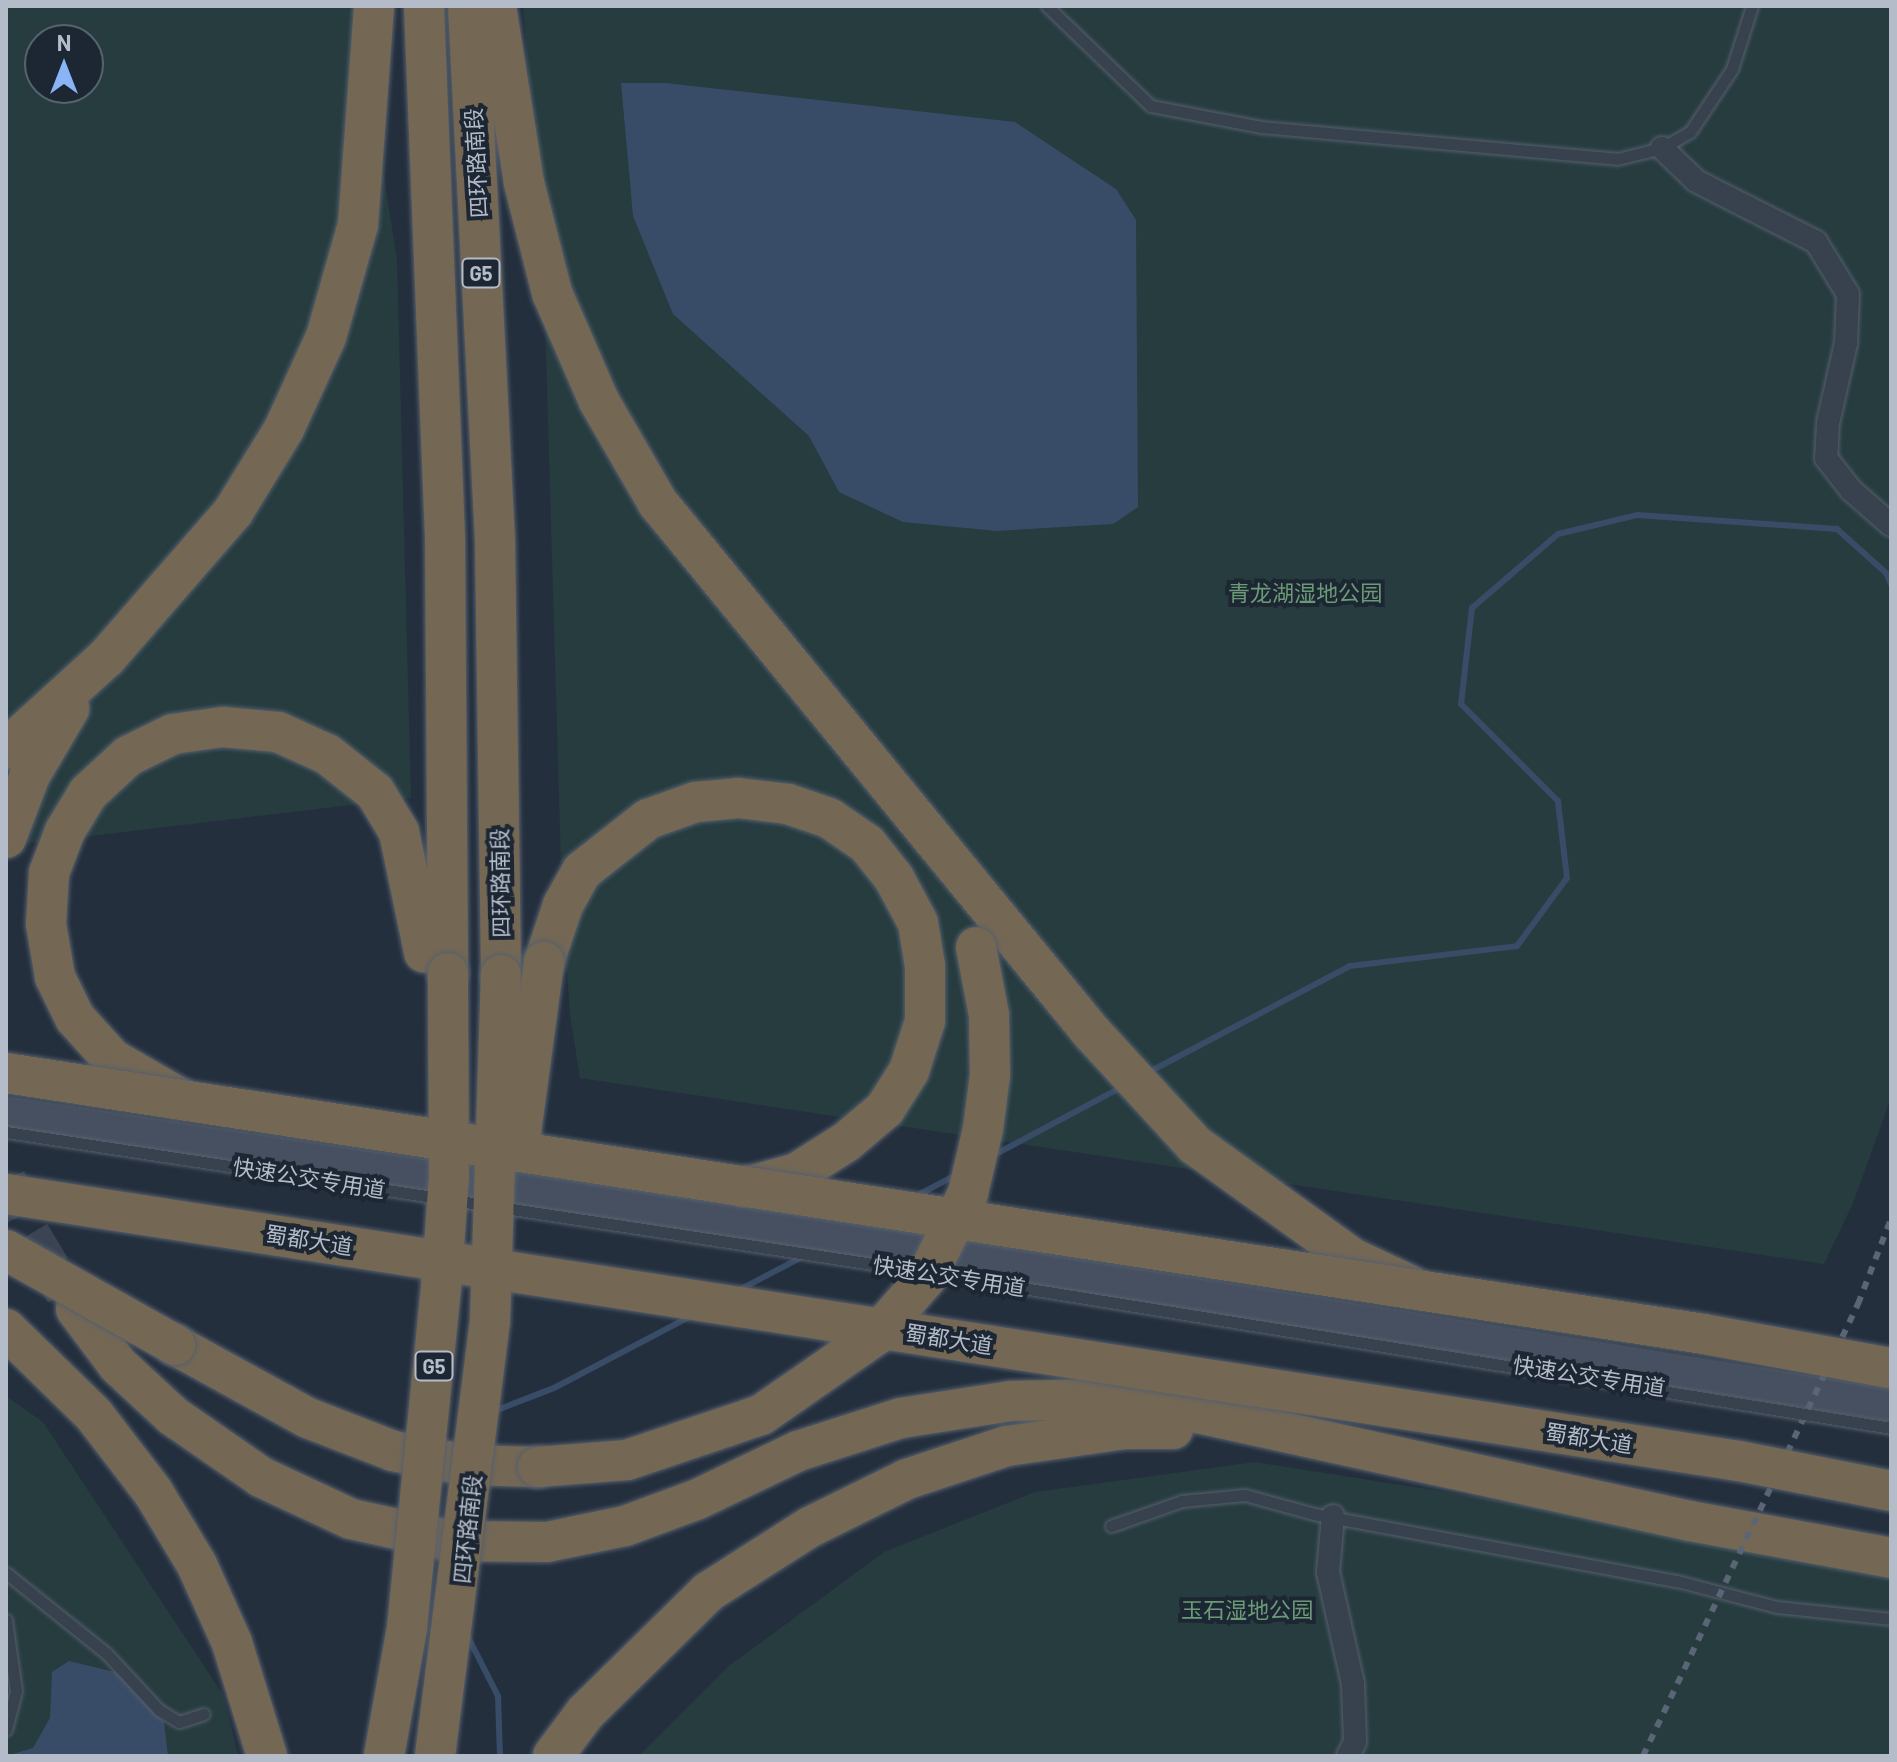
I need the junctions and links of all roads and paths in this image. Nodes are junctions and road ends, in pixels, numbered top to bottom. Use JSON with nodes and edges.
{"nodes":[{"id":1,"x":374,"y":6,"type":"edge"},
{"id":2,"x":424,"y":6,"type":"edge"},
{"id":3,"x":468,"y":6,"type":"edge"},
{"id":4,"x":496,"y":6,"type":"edge"},
{"id":5,"x":1047,"y":6,"type":"edge"},
{"id":6,"x":1752,"y":6,"type":"edge"},
{"id":7,"x":1662,"y":148,"type":"junction"},
{"id":8,"x":1891,"y":525,"type":"edge"},
{"id":9,"x":107,"y":657,"type":"junction"},
{"id":10,"x":6,"y":749,"type":"edge"},
{"id":11,"x":928,"y":836,"type":"junction"},
{"id":12,"x":6,"y":838,"type":"edge"},
{"id":13,"x":436,"y":963,"type":"junction"},
{"id":14,"x":6,"y":1073,"type":"edge"},
{"id":15,"x":6,"y":1082,"type":"edge"},
{"id":16,"x":6,"y":1113,"type":"edge"},
{"id":17,"x":218,"y":1115,"type":"junction"},
{"id":18,"x":6,"y":1132,"type":"edge"},
{"id":19,"x":6,"y":1177,"type":"edge"},
{"id":20,"x":6,"y":1194,"type":"edge"},
{"id":21,"x":718,"y":1195,"type":"junction"},
{"id":22,"x":6,"y":1250,"type":"edge"},
{"id":23,"x":76,"y":1309,"type":"tunnel mouth"},
{"id":24,"x":1477,"y":1317,"type":"junction"},
{"id":25,"x":490,"y":1321,"type":"junction"},
{"id":26,"x":6,"y":1329,"type":"edge"},
{"id":27,"x":1891,"y":1368,"type":"edge"},
{"id":28,"x":1891,"y":1381,"type":"edge"},
{"id":29,"x":1891,"y":1405,"type":"edge"},
{"id":30,"x":1891,"y":1428,"type":"edge"},
{"id":31,"x":1312,"y":1436,"type":"junction"},
{"id":32,"x":1891,"y":1474,"type":"edge"},
{"id":33,"x":1891,"y":1491,"type":"edge"},
{"id":34,"x":1333,"y":1516,"type":"junction"},
{"id":35,"x":1111,"y":1526,"type":"dead end"},
{"id":36,"x":1891,"y":1558,"type":"edge"},
{"id":37,"x":6,"y":1573,"type":"edge"},
{"id":38,"x":1891,"y":1619,"type":"edge"},
{"id":39,"x":6,"y":1620,"type":"edge"},
{"id":40,"x":204,"y":1714,"type":"dead end"},
{"id":41,"x":6,"y":1730,"type":"edge"},
{"id":42,"x":267,"y":1756,"type":"edge"},
{"id":43,"x":384,"y":1756,"type":"edge"},
{"id":44,"x":435,"y":1756,"type":"edge"},
{"id":45,"x":553,"y":1756,"type":"edge"},
{"id":46,"x":1348,"y":1756,"type":"edge"}],
"edges":[{"from":1,"to":9,"type":"highway"},
{"from":2,"to":13,"type":"highway","name":"四环路南段","number":"G5"},
{"from":3,"to":25,"type":"highway","name":"四环路南段","number":"G5","bridge":true},
{"from":4,"to":11,"type":"highway"},
{"from":5,"to":7,"type":"lane"},
{"from":6,"to":7,"type":"lane"},
{"from":7,"to":8,"type":"street"},
{"from":9,"to":10,"type":"highway"},
{"from":9,"to":12,"type":"highway"},
{"from":11,"to":22,"type":"highway","bridge":true},
{"from":11,"to":24,"type":"highway"},
{"from":13,"to":17,"type":"highway"},
{"from":13,"to":43,"type":"highway","name":"四环路南段","number":"G5","bridge":true},
{"from":14,"to":27,"type":"highway","bridge":true},
{"from":15,"to":17,"type":"highway"},
{"from":16,"to":29,"type":"main road"},
{"from":17,"to":21,"type":"highway"},
{"from":18,"to":30,"type":"lane","name":"快速公交专用道","bridge":true},
{"from":19,"to":32,"type":"main road"},
{"from":20,"to":33,"type":"highway","name":"蜀都大道","bridge":true},
{"from":21,"to":24,"type":"highway"},
{"from":21,"to":25,"type":"highway","bridge":true},
{"from":23,"to":31,"type":"highway"},
{"from":24,"to":28,"type":"highway"},
{"from":25,"to":44,"type":"highway","name":"四环路南段","number":"G5","bridge":true},
{"from":26,"to":42,"type":"highway"},
{"from":31,"to":36,"type":"highway"},
{"from":31,"to":45,"type":"highway"},
{"from":34,"to":35,"type":"lane"},
{"from":34,"to":38,"type":"lane"},
{"from":34,"to":46,"type":"street"},
{"from":37,"to":40,"type":"lane"},
{"from":39,"to":41,"type":"lane"}]}
